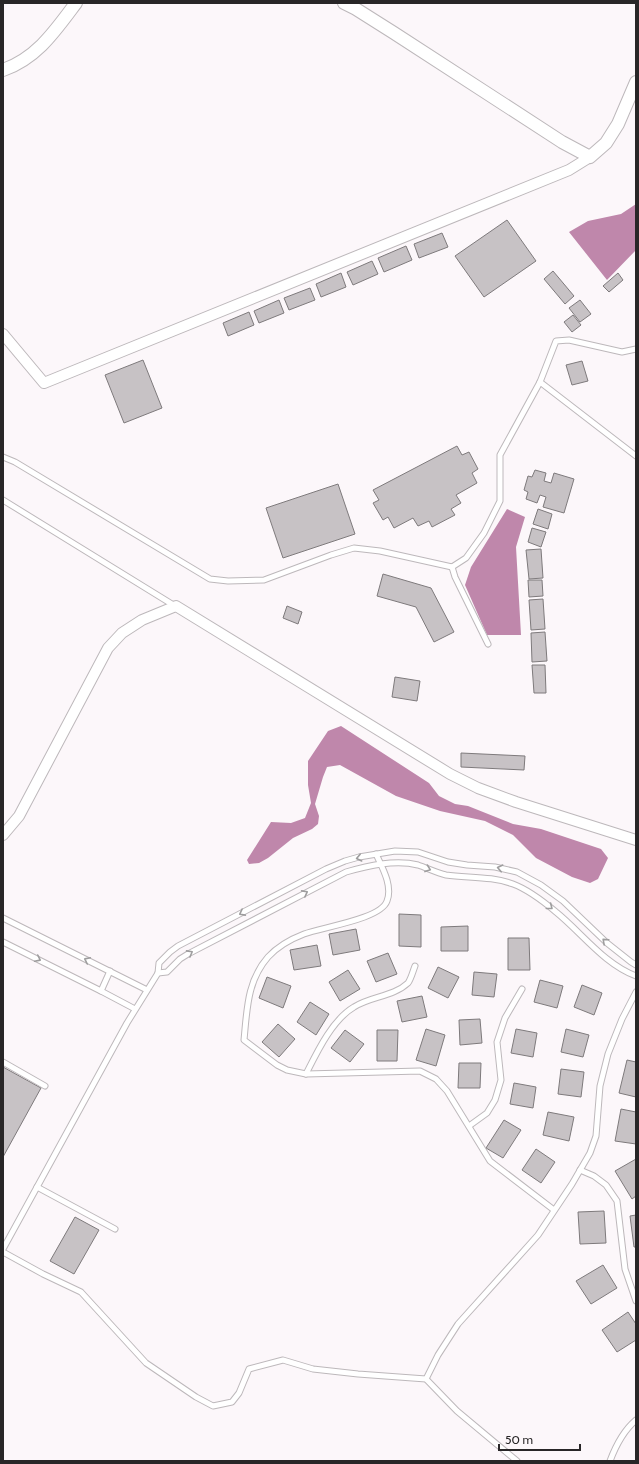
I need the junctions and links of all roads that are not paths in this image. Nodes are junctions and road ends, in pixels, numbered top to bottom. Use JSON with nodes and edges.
{"nodes":[{"id":1,"x":76,"y":3,"type":"edge"},
{"id":2,"x":344,"y":3,"type":"edge"},
{"id":3,"x":357,"y":6,"type":"edge"},
{"id":4,"x":3,"y":70,"type":"edge"},
{"id":5,"x":636,"y":82,"type":"edge"},
{"id":6,"x":590,"y":157,"type":"junction"},
{"id":7,"x":3,"y":334,"type":"edge"},
{"id":8,"x":636,"y":349,"type":"edge"},
{"id":9,"x":540,"y":382,"type":"junction"},
{"id":10,"x":636,"y":456,"type":"edge"},
{"id":11,"x":3,"y":457,"type":"edge"},
{"id":12,"x":3,"y":500,"type":"edge"},
{"id":13,"x":452,"y":567,"type":"junction"},
{"id":14,"x":176,"y":606,"type":"junction"},
{"id":15,"x":488,"y":644,"type":"dead end"},
{"id":16,"x":3,"y":835,"type":"edge"},
{"id":17,"x":636,"y":840,"type":"edge"},
{"id":18,"x":376,"y":854,"type":"junction"},
{"id":19,"x":381,"y":865,"type":"junction"},
{"id":20,"x":3,"y":918,"type":"edge"},
{"id":21,"x":3,"y":942,"type":"edge"},
{"id":22,"x":636,"y":965,"type":"edge"},
{"id":23,"x":415,"y":966,"type":"dead end"},
{"id":24,"x":110,"y":971,"type":"junction"},
{"id":25,"x":158,"y":973,"type":"junction"},
{"id":26,"x":636,"y":976,"type":"edge"},
{"id":27,"x":522,"y":989,"type":"dead end"},
{"id":28,"x":147,"y":990,"type":"junction"},
{"id":29,"x":101,"y":991,"type":"junction"},
{"id":30,"x":636,"y":992,"type":"edge"},
{"id":31,"x":135,"y":1009,"type":"junction"},
{"id":32,"x":3,"y":1062,"type":"edge"},
{"id":33,"x":306,"y":1074,"type":"junction"},
{"id":34,"x":45,"y":1086,"type":"dead end"},
{"id":35,"x":469,"y":1126,"type":"junction"},
{"id":36,"x":580,"y":1170,"type":"junction"},
{"id":37,"x":37,"y":1187,"type":"junction"},
{"id":38,"x":554,"y":1210,"type":"junction"},
{"id":39,"x":115,"y":1229,"type":"dead end"},
{"id":40,"x":3,"y":1251,"type":"edge"},
{"id":41,"x":636,"y":1302,"type":"edge"},
{"id":42,"x":426,"y":1379,"type":"junction"},
{"id":43,"x":636,"y":1420,"type":"edge"},
{"id":44,"x":518,"y":1461,"type":"edge"},
{"id":45,"x":610,"y":1461,"type":"edge"}],
"edges":[{"from":1,"to":4,"type":"street"},
{"from":2,"to":3,"type":"street"},
{"from":3,"to":6,"type":"street"},
{"from":5,"to":6,"type":"street"},
{"from":6,"to":7,"type":"street"},
{"from":8,"to":9,"type":"lane"},
{"from":9,"to":10,"type":"lane"},
{"from":9,"to":13,"type":"lane"},
{"from":11,"to":13,"type":"lane"},
{"from":12,"to":14,"type":"lane"},
{"from":13,"to":15,"type":"lane"},
{"from":14,"to":16,"type":"street"},
{"from":14,"to":17,"type":"street"},
{"from":18,"to":19,"type":"lane"},
{"from":22,"to":18,"type":"lane","one_way":true},
{"from":18,"to":25,"type":"lane","one_way":true},
{"from":25,"to":19,"type":"lane","one_way":true},
{"from":19,"to":26,"type":"lane","one_way":true},
{"from":19,"to":33,"type":"lane"},
{"from":24,"to":20,"type":"lane","one_way":true},
{"from":21,"to":29,"type":"lane","one_way":true},
{"from":23,"to":33,"type":"lane"},
{"from":24,"to":28,"type":"lane"},
{"from":24,"to":29,"type":"lane"},
{"from":25,"to":28,"type":"lane"},
{"from":27,"to":35,"type":"lane"},
{"from":28,"to":31,"type":"lane"},
{"from":29,"to":31,"type":"lane"},
{"from":30,"to":36,"type":"lane"},
{"from":31,"to":37,"type":"lane"},
{"from":32,"to":34,"type":"lane"},
{"from":33,"to":35,"type":"lane"},
{"from":35,"to":38,"type":"lane"},
{"from":36,"to":38,"type":"lane"},
{"from":36,"to":41,"type":"lane"},
{"from":37,"to":39,"type":"lane"},
{"from":37,"to":40,"type":"lane"},
{"from":38,"to":42,"type":"lane"},
{"from":40,"to":42,"type":"lane"},
{"from":42,"to":44,"type":"lane"},
{"from":43,"to":45,"type":"lane"}]}
